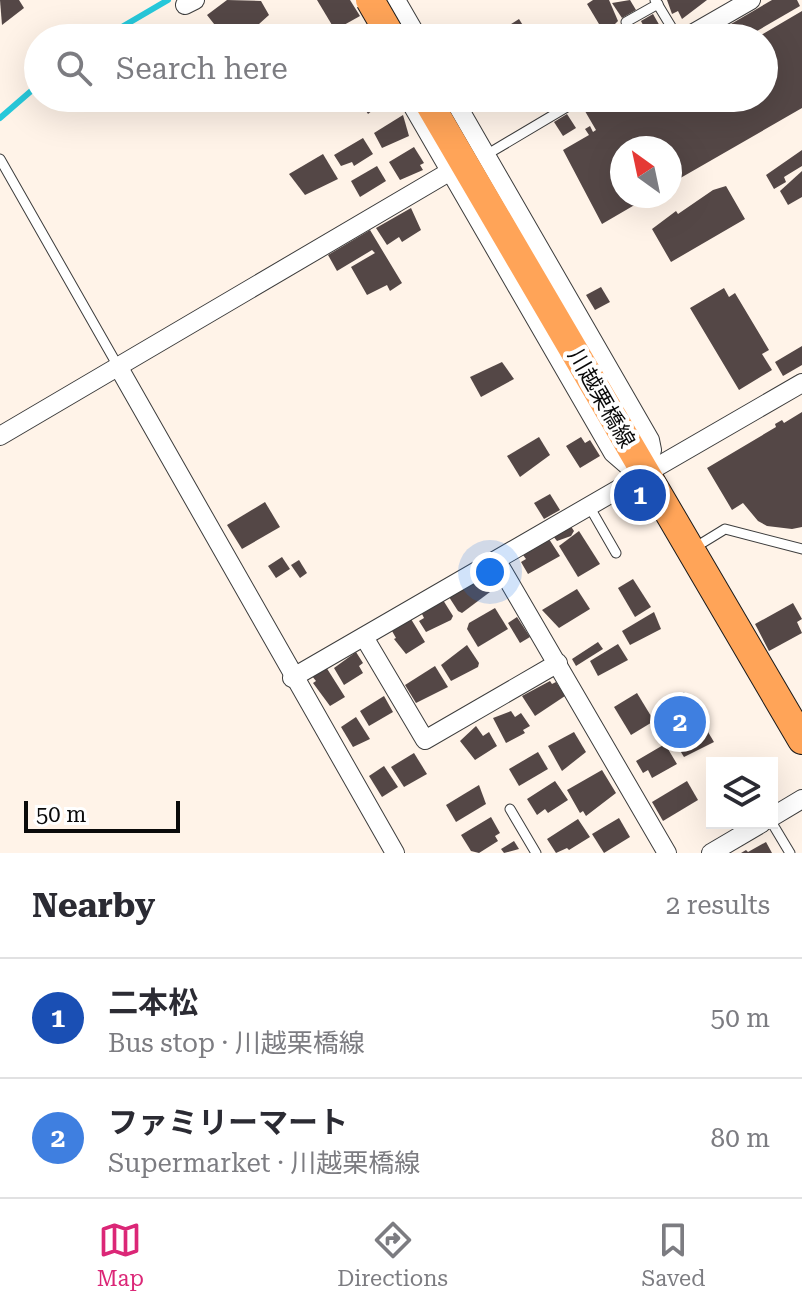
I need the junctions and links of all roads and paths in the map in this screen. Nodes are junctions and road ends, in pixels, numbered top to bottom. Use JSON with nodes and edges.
{"nodes":[{"id":1,"x":370,"y":0,"type":"edge"},
{"id":2,"x":396,"y":0,"type":"edge"},
{"id":3,"x":751,"y":0,"type":"edge"},
{"id":4,"x":656,"y":2,"type":"edge"},
{"id":5,"x":725,"y":6,"type":"edge"},
{"id":6,"x":626,"y":22,"type":"dead end"},
{"id":7,"x":382,"y":24,"type":"edge"},
{"id":8,"x":392,"y":24,"type":"edge"},
{"id":9,"x":410,"y":24,"type":"edge"},
{"id":10,"x":669,"y":24,"type":"edge"},
{"id":11,"x":702,"y":24,"type":"edge"},
{"id":12,"x":416,"y":112,"type":"edge"},
{"id":13,"x":434,"y":112,"type":"edge"},
{"id":14,"x":461,"y":112,"type":"edge"},
{"id":15,"x":558,"y":112,"type":"edge"},
{"id":16,"x":486,"y":155,"type":"junction"},
{"id":17,"x":0,"y":159,"type":"edge"},
{"id":18,"x":449,"y":172,"type":"junction"},
{"id":19,"x":119,"y":368,"type":"junction"},
{"id":20,"x":802,"y":383,"type":"edge"},
{"id":21,"x":0,"y":436,"type":"edge"},
{"id":22,"x":645,"y":473,"type":"junction"},
{"id":23,"x":589,"y":506,"type":"junction"},
{"id":24,"x":802,"y":549,"type":"edge"},
{"id":25,"x":691,"y":550,"type":"junction"},
{"id":26,"x":616,"y":553,"type":"dead end"},
{"id":27,"x":497,"y":561,"type":"junction"},
{"id":28,"x":364,"y":637,"type":"junction"},
{"id":29,"x":558,"y":663,"type":"junction"},
{"id":30,"x":292,"y":678,"type":"junction"},
{"id":31,"x":802,"y":740,"type":"edge"},
{"id":32,"x":802,"y":799,"type":"edge"},
{"id":33,"x":510,"y":809,"type":"dead end"},
{"id":34,"x":778,"y":816,"type":"edge"},
{"id":35,"x":752,"y":829,"type":"edge"},
{"id":36,"x":777,"y":829,"type":"edge"},
{"id":37,"x":395,"y":853,"type":"edge"},
{"id":38,"x":536,"y":853,"type":"edge"},
{"id":39,"x":667,"y":853,"type":"edge"},
{"id":40,"x":711,"y":853,"type":"edge"},
{"id":41,"x":790,"y":853,"type":"edge"}],
"edges":[{"from":1,"to":7,"type":"main road","bridge":true},
{"from":2,"to":8,"type":"street"},
{"from":2,"to":9,"type":"street"},
{"from":3,"to":5,"type":"street"},
{"from":4,"to":6,"type":"lane"},
{"from":4,"to":10,"type":"lane"},
{"from":5,"to":11,"type":"street"},
{"from":12,"to":18,"type":"street"},
{"from":13,"to":22,"type":"main road","name":"川越栗橋線"},
{"from":14,"to":16,"type":"street"},
{"from":15,"to":16,"type":"lane"},
{"from":16,"to":22,"type":"street"},
{"from":17,"to":19,"type":"lane"},
{"from":18,"to":19,"type":"street"},
{"from":18,"to":22,"type":"street"},
{"from":19,"to":21,"type":"street"},
{"from":19,"to":30,"type":"street"},
{"from":20,"to":22,"type":"street"},
{"from":22,"to":23,"type":"street"},
{"from":22,"to":25,"type":"main road","name":"川越栗橋線"},
{"from":23,"to":26,"type":"lane"},
{"from":23,"to":27,"type":"street"},
{"from":24,"to":25,"type":"lane"},
{"from":25,"to":31,"type":"main road","name":"川越栗橋線"},
{"from":27,"to":28,"type":"street"},
{"from":27,"to":29,"type":"street"},
{"from":28,"to":29,"type":"street"},
{"from":28,"to":30,"type":"street"},
{"from":29,"to":39,"type":"street"},
{"from":30,"to":37,"type":"street"},
{"from":32,"to":34,"type":"street"},
{"from":33,"to":38,"type":"lane"},
{"from":35,"to":40,"type":"street"},
{"from":36,"to":41,"type":"lane"}]}
